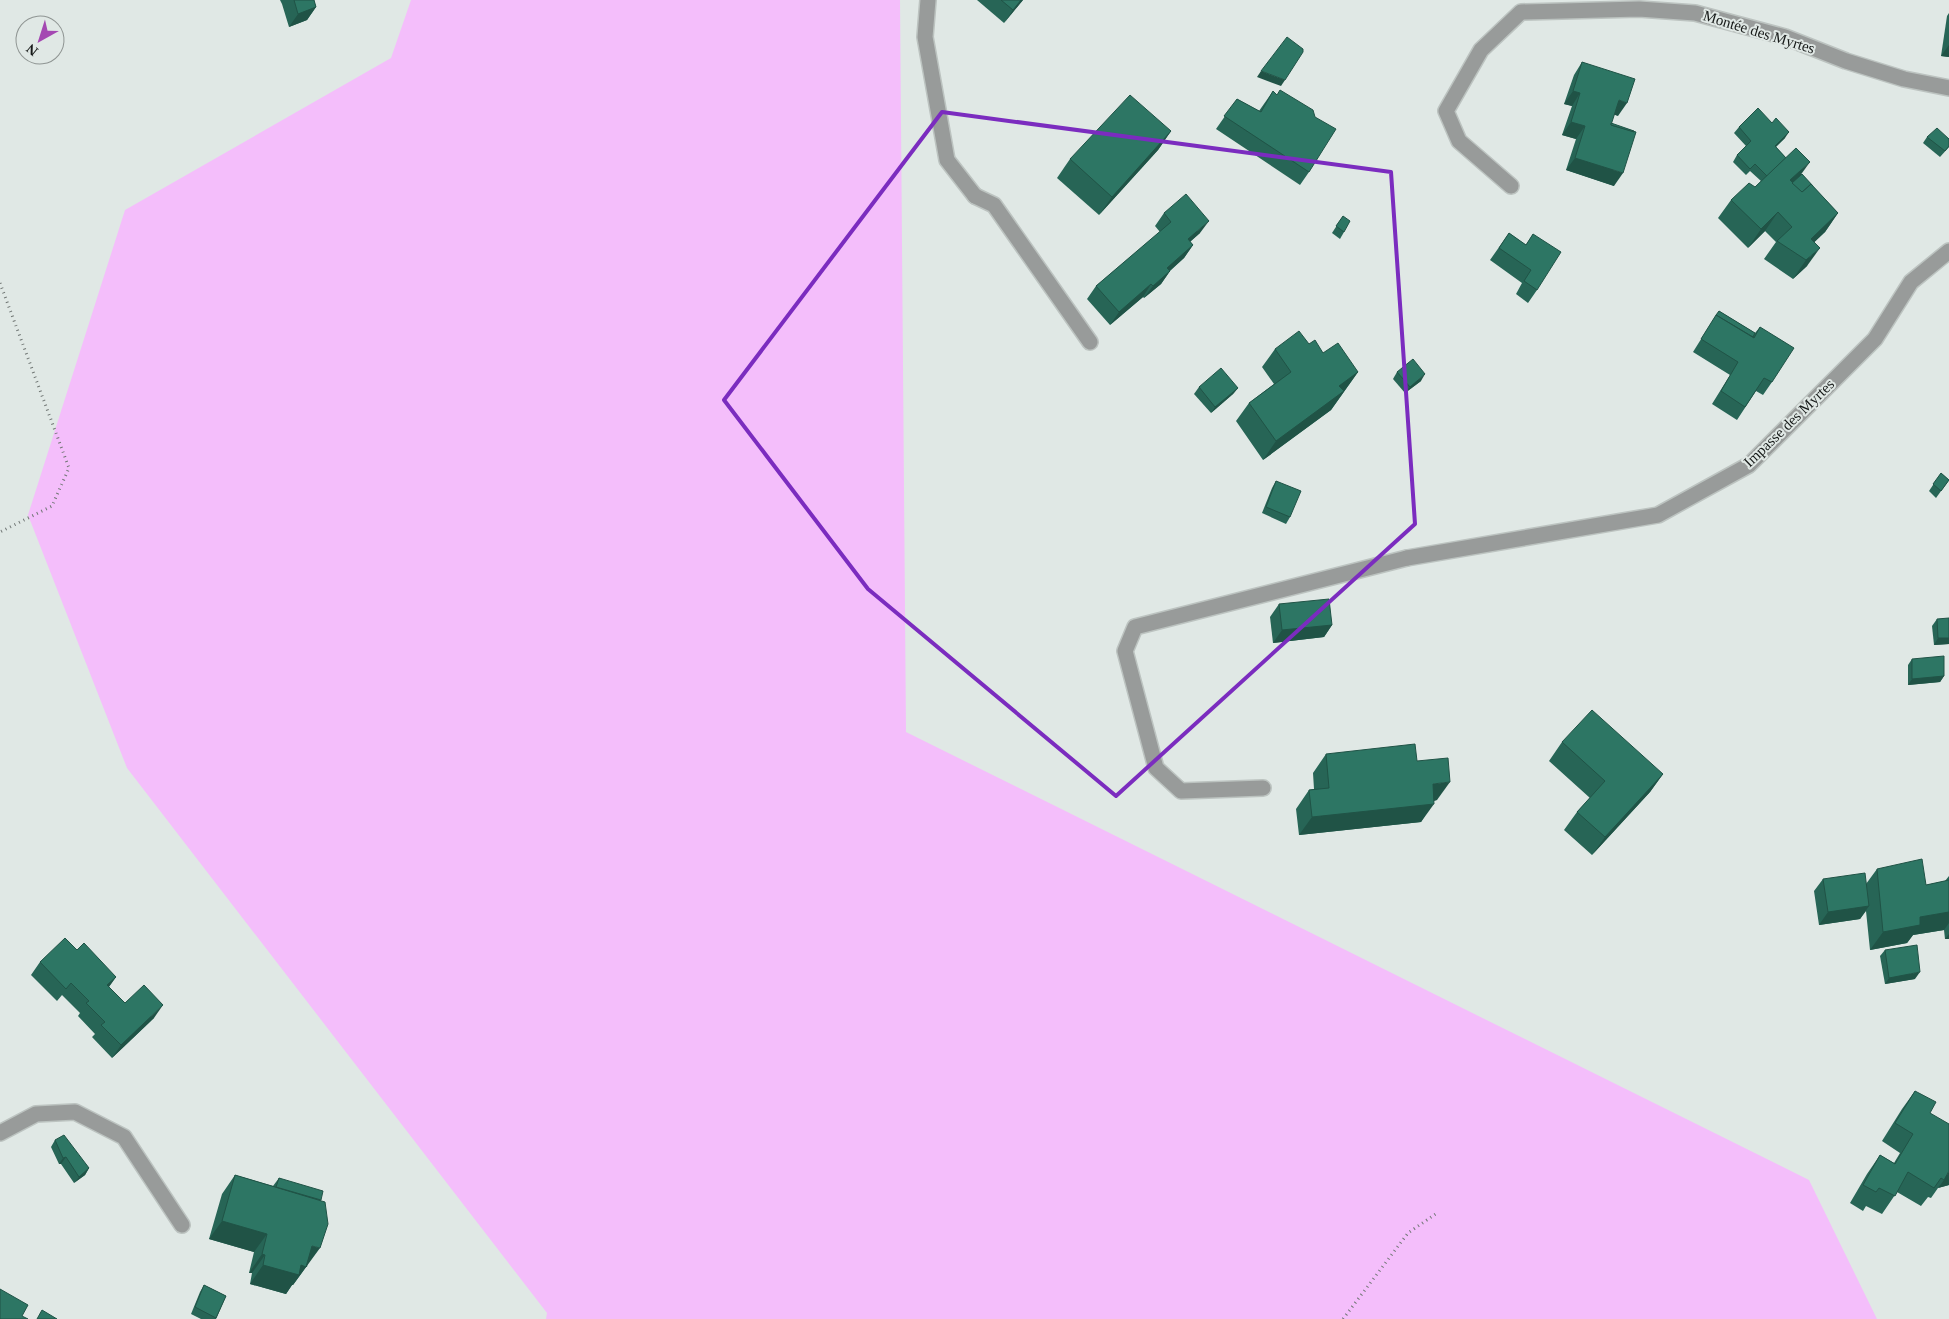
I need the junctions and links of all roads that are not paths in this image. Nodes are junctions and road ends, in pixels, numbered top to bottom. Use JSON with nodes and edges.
{"nodes":[{"id":1,"x":928,"y":0,"type":"edge"},
{"id":2,"x":1539,"y":6,"type":"edge"},
{"id":3,"x":1949,"y":88,"type":"edge"},
{"id":4,"x":1511,"y":186,"type":"dead end"},
{"id":5,"x":1949,"y":251,"type":"edge"},
{"id":6,"x":1090,"y":342,"type":"dead end"},
{"id":7,"x":1263,"y":788,"type":"dead end"},
{"id":8,"x":0,"y":1133,"type":"edge"},
{"id":9,"x":182,"y":1225,"type":"dead end"}],
"edges":[{"from":1,"to":6,"type":"street"},
{"from":2,"to":3,"type":"street","name":"Montée des Myrtes"},
{"from":2,"to":4,"type":"street","name":"Montée des Myrtes"},
{"from":5,"to":7,"type":"street","name":"Impasse des Myrtes"},
{"from":8,"to":9,"type":"street"}]}
